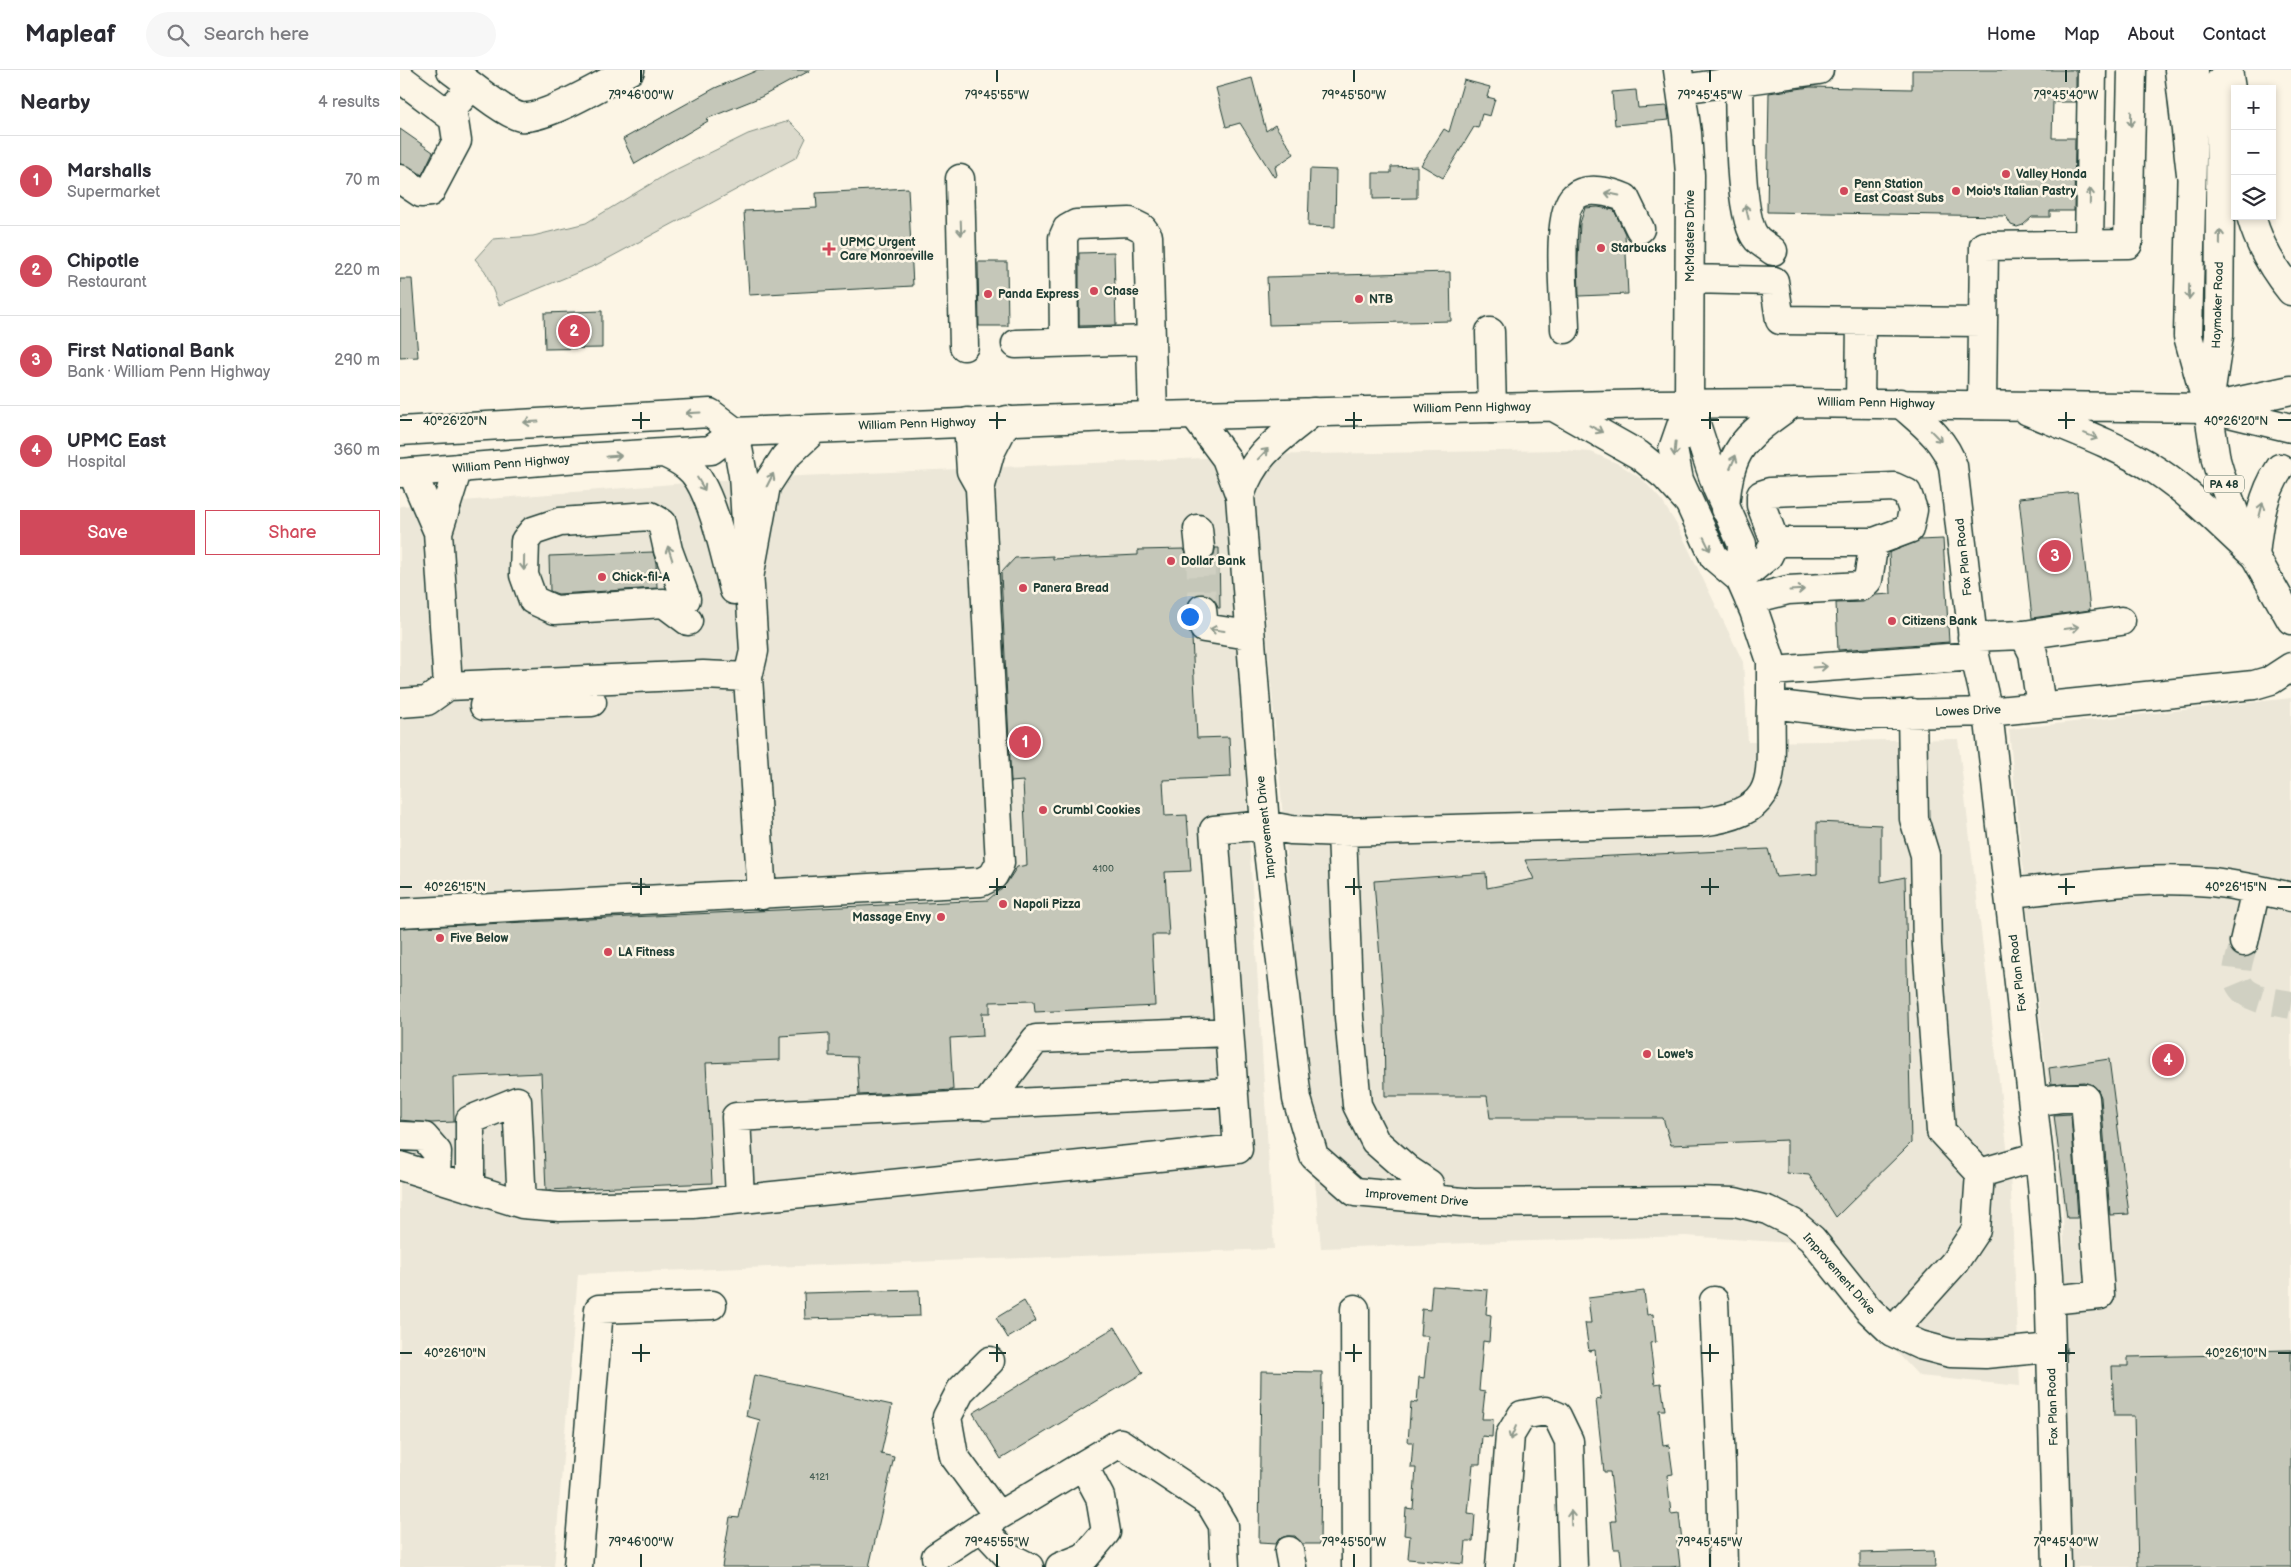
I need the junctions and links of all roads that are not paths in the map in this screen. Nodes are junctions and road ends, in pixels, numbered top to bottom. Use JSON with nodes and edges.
{"nodes":[{"id":1,"x":630,"y":70,"type":"edge"},
{"id":2,"x":1819,"y":70,"type":"edge"},
{"id":3,"x":2092,"y":70,"type":"edge"},
{"id":4,"x":2132,"y":70,"type":"edge"},
{"id":5,"x":2179,"y":70,"type":"edge"},
{"id":6,"x":2194,"y":70,"type":"edge"},
{"id":7,"x":2221,"y":70,"type":"edge"},
{"id":8,"x":2228,"y":70,"type":"edge"},
{"id":9,"x":400,"y":78,"type":"edge"},
{"id":10,"x":462,"y":78,"type":"edge"},
{"id":11,"x":1680,"y":79,"type":"edge"},
{"id":12,"x":1739,"y":81,"type":"junction"},
{"id":13,"x":2231,"y":89,"type":"edge"},
{"id":14,"x":453,"y":118,"type":"junction"},
{"id":15,"x":2191,"y":174,"type":"junction"},
{"id":16,"x":960,"y":179,"type":"dead end"},
{"id":17,"x":411,"y":186,"type":"edge"},
{"id":18,"x":2252,"y":220,"type":"edge"},
{"id":19,"x":1640,"y":229,"type":"dead end"},
{"id":20,"x":2089,"y":244,"type":"junction"},
{"id":21,"x":1772,"y":251,"type":"dead end"},
{"id":22,"x":1690,"y":279,"type":"junction"},
{"id":23,"x":2291,"y":291,"type":"edge"},
{"id":24,"x":1861,"y":321,"type":"junction"},
{"id":25,"x":1982,"y":322,"type":"junction"},
{"id":26,"x":1566,"y":329,"type":"dead end"},
{"id":27,"x":1490,"y":332,"type":"dead end"},
{"id":28,"x":1151,"y":340,"type":"junction"},
{"id":29,"x":1064,"y":342,"type":"junction"},
{"id":30,"x":1016,"y":344,"type":"dead end"},
{"id":31,"x":964,"y":346,"type":"dead end"},
{"id":32,"x":2291,"y":390,"type":"edge"},
{"id":33,"x":1793,"y":402,"type":"junction"},
{"id":34,"x":1689,"y":403,"type":"junction"},
{"id":35,"x":1860,"y":403,"type":"junction"},
{"id":36,"x":1900,"y":403,"type":"junction"},
{"id":37,"x":1982,"y":404,"type":"junction"},
{"id":38,"x":2013,"y":405,"type":"junction"},
{"id":39,"x":1553,"y":406,"type":"junction"},
{"id":40,"x":1492,"y":408,"type":"junction"},
{"id":41,"x":2208,"y":408,"type":"junction"},
{"id":42,"x":1313,"y":412,"type":"junction"},
{"id":43,"x":1194,"y":415,"type":"junction"},
{"id":44,"x":1153,"y":416,"type":"junction"},
{"id":45,"x":1007,"y":420,"type":"junction"},
{"id":46,"x":968,"y":422,"type":"junction"},
{"id":47,"x":2291,"y":428,"type":"edge"},
{"id":48,"x":815,"y":429,"type":"junction"},
{"id":49,"x":400,"y":431,"type":"edge"},
{"id":50,"x":735,"y":432,"type":"junction"},
{"id":51,"x":664,"y":453,"type":"junction"},
{"id":52,"x":2286,"y":462,"type":"edge"},
{"id":53,"x":458,"y":468,"type":"junction"},
{"id":54,"x":406,"y":473,"type":"edge"},
{"id":55,"x":980,"y":489,"type":"junction"},
{"id":56,"x":1240,"y":496,"type":"junction"},
{"id":57,"x":1687,"y":500,"type":"junction"},
{"id":58,"x":1725,"y":509,"type":"junction"},
{"id":59,"x":438,"y":532,"type":"junction"},
{"id":60,"x":1775,"y":542,"type":"junction"},
{"id":61,"x":1874,"y":542,"type":"junction"},
{"id":62,"x":2255,"y":556,"type":"junction"},
{"id":63,"x":742,"y":584,"type":"junction"},
{"id":64,"x":1744,"y":590,"type":"junction"},
{"id":65,"x":1202,"y":609,"type":"tunnel mouth"},
{"id":66,"x":687,"y":610,"type":"joint"},
{"id":67,"x":2291,"y":620,"type":"edge"},
{"id":68,"x":2122,"y":621,"type":"dead end"},
{"id":69,"x":1249,"y":634,"type":"junction"},
{"id":70,"x":2024,"y":635,"type":"junction"},
{"id":71,"x":1974,"y":647,"type":"junction"},
{"id":72,"x":2291,"y":667,"type":"edge"},
{"id":73,"x":1772,"y":671,"type":"junction"},
{"id":74,"x":748,"y":677,"type":"junction"},
{"id":75,"x":448,"y":686,"type":"junction"},
{"id":76,"x":592,"y":702,"type":"dead end"},
{"id":77,"x":400,"y":703,"type":"edge"},
{"id":78,"x":1771,"y":704,"type":"junction"},
{"id":79,"x":484,"y":706,"type":"dead end"},
{"id":80,"x":2041,"y":706,"type":"junction"},
{"id":81,"x":1988,"y":712,"type":"junction"},
{"id":82,"x":1912,"y":714,"type":"junction"},
{"id":83,"x":1265,"y":825,"type":"junction"},
{"id":84,"x":1342,"y":832,"type":"junction"},
{"id":85,"x":2256,"y":889,"type":"junction"},
{"id":86,"x":2009,"y":893,"type":"junction"},
{"id":87,"x":762,"y":896,"type":"junction"},
{"id":88,"x":2291,"y":897,"type":"edge"},
{"id":89,"x":400,"y":914,"type":"edge"},
{"id":90,"x":2244,"y":942,"type":"tunnel mouth"},
{"id":91,"x":1229,"y":1032,"type":"junction"},
{"id":92,"x":1234,"y":1092,"type":"junction"},
{"id":93,"x":2033,"y":1102,"type":"junction"},
{"id":94,"x":985,"y":1106,"type":"junction"},
{"id":95,"x":400,"y":1136,"type":"edge"},
{"id":96,"x":2039,"y":1156,"type":"junction"},
{"id":97,"x":400,"y":1166,"type":"edge"},
{"id":98,"x":1980,"y":1173,"type":"junction"},
{"id":99,"x":436,"y":1176,"type":"junction"},
{"id":100,"x":470,"y":1188,"type":"junction"},
{"id":101,"x":740,"y":1198,"type":"junction"},
{"id":102,"x":1432,"y":1199,"type":"junction"},
{"id":103,"x":522,"y":1204,"type":"junction"},
{"id":104,"x":2050,"y":1300,"type":"junction"},
{"id":105,"x":1714,"y":1301,"type":"dead end"},
{"id":106,"x":712,"y":1305,"type":"dead end"},
{"id":107,"x":1355,"y":1309,"type":"dead end"},
{"id":108,"x":1892,"y":1332,"type":"junction"},
{"id":109,"x":2051,"y":1348,"type":"junction"},
{"id":110,"x":990,"y":1361,"type":"dead end"},
{"id":111,"x":1083,"y":1465,"type":"junction"},
{"id":112,"x":990,"y":1521,"type":"junction"},
{"id":113,"x":936,"y":1557,"type":"dead end"},
{"id":114,"x":578,"y":1567,"type":"edge"},
{"id":115,"x":1029,"y":1567,"type":"edge"},
{"id":116,"x":1060,"y":1567,"type":"edge"},
{"id":117,"x":1225,"y":1567,"type":"edge"},
{"id":118,"x":1356,"y":1567,"type":"edge"},
{"id":119,"x":1500,"y":1567,"type":"edge"},
{"id":120,"x":1573,"y":1567,"type":"edge"},
{"id":121,"x":1723,"y":1567,"type":"edge"},
{"id":122,"x":2057,"y":1567,"type":"edge"}],
"edges":[{"from":1,"to":10,"type":"main road"},
{"from":2,"to":12,"type":"main road"},
{"from":20,"to":3,"type":"main road","one_way":true},
{"from":4,"to":20,"type":"main road","one_way":true},
{"from":5,"to":15,"type":"main road"},
{"from":6,"to":15,"type":"main road","name":"Haymaker Road"},
{"from":41,"to":7,"type":"main road","name":"Haymaker Road","one_way":true},
{"from":8,"to":13,"type":"main road"},
{"from":9,"to":14,"type":"main road"},
{"from":10,"to":14,"type":"main road"},
{"from":11,"to":12,"type":"main road"},
{"from":11,"to":22,"type":"main road","name":"McMasters Drive"},
{"from":21,"to":12,"type":"main road","one_way":true},
{"from":14,"to":17,"type":"main road"},
{"from":15,"to":41,"type":"main road","name":"Haymaker Road","one_way":true},
{"from":16,"to":31,"type":"main road","one_way":true},
{"from":18,"to":23,"type":"main road"},
{"from":19,"to":26,"type":"main road","one_way":true},
{"from":20,"to":25,"type":"main road"},
{"from":22,"to":24,"type":"main road"},
{"from":22,"to":34,"type":"main road","name":"McMasters Drive"},
{"from":24,"to":25,"type":"main road"},
{"from":24,"to":35,"type":"main road"},
{"from":25,"to":37,"type":"main road"},
{"from":27,"to":40,"type":"main road"},
{"from":28,"to":29,"type":"main road"},
{"from":28,"to":29,"type":"main road"},
{"from":28,"to":44,"type":"main road"},
{"from":29,"to":30,"type":"main road"},
{"from":32,"to":41,"type":"main road","name":"William Penn Highway"},
{"from":33,"to":34,"type":"main road","name":"William Penn Highway"},
{"from":33,"to":35,"type":"main road","name":"William Penn Highway"},
{"from":58,"to":33,"type":"main road","one_way":true},
{"from":34,"to":39,"type":"main road","name":"William Penn Highway"},
{"from":34,"to":57,"type":"main road","one_way":true},
{"from":34,"to":58,"type":"main road"},
{"from":35,"to":36,"type":"main road","name":"William Penn Highway"},
{"from":36,"to":37,"type":"main road","name":"William Penn Highway"},
{"from":36,"to":71,"type":"main road","name":"Fox Plan Road","one_way":true},
{"from":37,"to":38,"type":"main road","name":"William Penn Highway"},
{"from":38,"to":41,"type":"main road","name":"William Penn Highway"},
{"from":38,"to":62,"type":"main road","one_way":true},
{"from":39,"to":40,"type":"main road","name":"William Penn Highway"},
{"from":39,"to":57,"type":"main road","one_way":true},
{"from":40,"to":42,"type":"main road","name":"William Penn Highway"},
{"from":41,"to":47,"type":"main road","name":"William Penn Highway"},
{"from":41,"to":62,"type":"main road","number":"PA 48"},
{"from":42,"to":43,"type":"main road","name":"William Penn Highway"},
{"from":56,"to":42,"type":"main road","one_way":true},
{"from":43,"to":44,"type":"main road","name":"William Penn Highway"},
{"from":43,"to":56,"type":"main road"},
{"from":44,"to":45,"type":"main road","name":"William Penn Highway"},
{"from":45,"to":46,"type":"main road","name":"William Penn Highway"},
{"from":45,"to":55,"type":"main road"},
{"from":46,"to":48,"type":"main road","name":"William Penn Highway"},
{"from":46,"to":55,"type":"main road"},
{"from":48,"to":50,"type":"main road","name":"William Penn Highway"},
{"from":63,"to":48,"type":"main road","one_way":true},
{"from":50,"to":49,"type":"main road","one_way":true},
{"from":50,"to":51,"type":"main road","name":"William Penn Highway"},
{"from":50,"to":63,"type":"main road"},
{"from":53,"to":51,"type":"main road","name":"William Penn Highway","one_way":true},
{"from":51,"to":63,"type":"main road","one_way":true},
{"from":62,"to":52,"type":"main road","one_way":true},
{"from":53,"to":54,"type":"main road","name":"William Penn Highway"},
{"from":53,"to":59,"type":"main road"},
{"from":54,"to":59,"type":"main road"},
{"from":55,"to":87,"type":"main road"},
{"from":56,"to":69,"type":"main road","name":"Improvement Drive"},
{"from":57,"to":64,"type":"main road","one_way":true},
{"from":58,"to":64,"type":"main road"},
{"from":59,"to":75,"type":"main road"},
{"from":60,"to":61,"type":"main road"},
{"from":60,"to":61,"type":"main road"},
{"from":60,"to":64,"type":"main road"},
{"from":64,"to":61,"type":"main road","one_way":true},
{"from":62,"to":67,"type":"main road","number":"PA 48"},
{"from":63,"to":74,"type":"main road"},
{"from":64,"to":73,"type":"main road"},
{"from":69,"to":65,"type":"main road","one_way":true},
{"from":66,"to":66,"type":"main road","one_way":true},
{"from":70,"to":68,"type":"main road","one_way":true},
{"from":69,"to":83,"type":"main road","name":"Improvement Drive"},
{"from":70,"to":71,"type":"main road"},
{"from":70,"to":80,"type":"main road"},
{"from":73,"to":71,"type":"main road","one_way":true},
{"from":71,"to":81,"type":"main road","name":"Fox Plan Road"},
{"from":72,"to":80,"type":"main road","name":"Lowes Drive"},
{"from":73,"to":78,"type":"main road"},
{"from":74,"to":75,"type":"main road"},
{"from":74,"to":87,"type":"main road"},
{"from":75,"to":77,"type":"main road"},
{"from":76,"to":79,"type":"main road"},
{"from":78,"to":82,"type":"main road","name":"Lowes Drive"},
{"from":78,"to":84,"type":"main road"},
{"from":80,"to":81,"type":"main road","name":"Lowes Drive"},
{"from":81,"to":82,"type":"main road","name":"Lowes Drive"},
{"from":81,"to":86,"type":"main road","name":"Fox Plan Road"},
{"from":82,"to":98,"type":"main road"},
{"from":83,"to":84,"type":"main road"},
{"from":83,"to":91,"type":"main road"},
{"from":83,"to":102,"type":"main road","name":"Improvement Drive"},
{"from":84,"to":102,"type":"main road"},
{"from":85,"to":86,"type":"main road"},
{"from":85,"to":88,"type":"main road"},
{"from":85,"to":90,"type":"main road"},
{"from":86,"to":93,"type":"main road","name":"Fox Plan Road"},
{"from":87,"to":89,"type":"main road"},
{"from":91,"to":92,"type":"main road"},
{"from":91,"to":94,"type":"main road"},
{"from":92,"to":94,"type":"main road"},
{"from":92,"to":101,"type":"main road"},
{"from":93,"to":96,"type":"main road","name":"Fox Plan Road"},
{"from":93,"to":104,"type":"main road"},
{"from":94,"to":101,"type":"main road"},
{"from":95,"to":99,"type":"main road"},
{"from":96,"to":98,"type":"main road"},
{"from":96,"to":104,"type":"main road","name":"Fox Plan Road"},
{"from":97,"to":99,"type":"main road"},
{"from":98,"to":108,"type":"main road"},
{"from":99,"to":100,"type":"main road"},
{"from":100,"to":103,"type":"main road"},
{"from":100,"to":103,"type":"main road"},
{"from":101,"to":103,"type":"main road"},
{"from":102,"to":108,"type":"main road","name":"Improvement Drive"},
{"from":104,"to":109,"type":"main road","name":"Fox Plan Road"},
{"from":105,"to":121,"type":"main road"},
{"from":106,"to":114,"type":"main road"},
{"from":107,"to":118,"type":"main road"},
{"from":108,"to":109,"type":"main road","name":"Improvement Drive"},
{"from":109,"to":122,"type":"main road","name":"Fox Plan Road"},
{"from":110,"to":112,"type":"main road"},
{"from":111,"to":112,"type":"main road"},
{"from":111,"to":116,"type":"main road"},
{"from":111,"to":117,"type":"main road"},
{"from":112,"to":113,"type":"main road"},
{"from":112,"to":115,"type":"main road"},
{"from":120,"to":119,"type":"main road","one_way":true}]}
